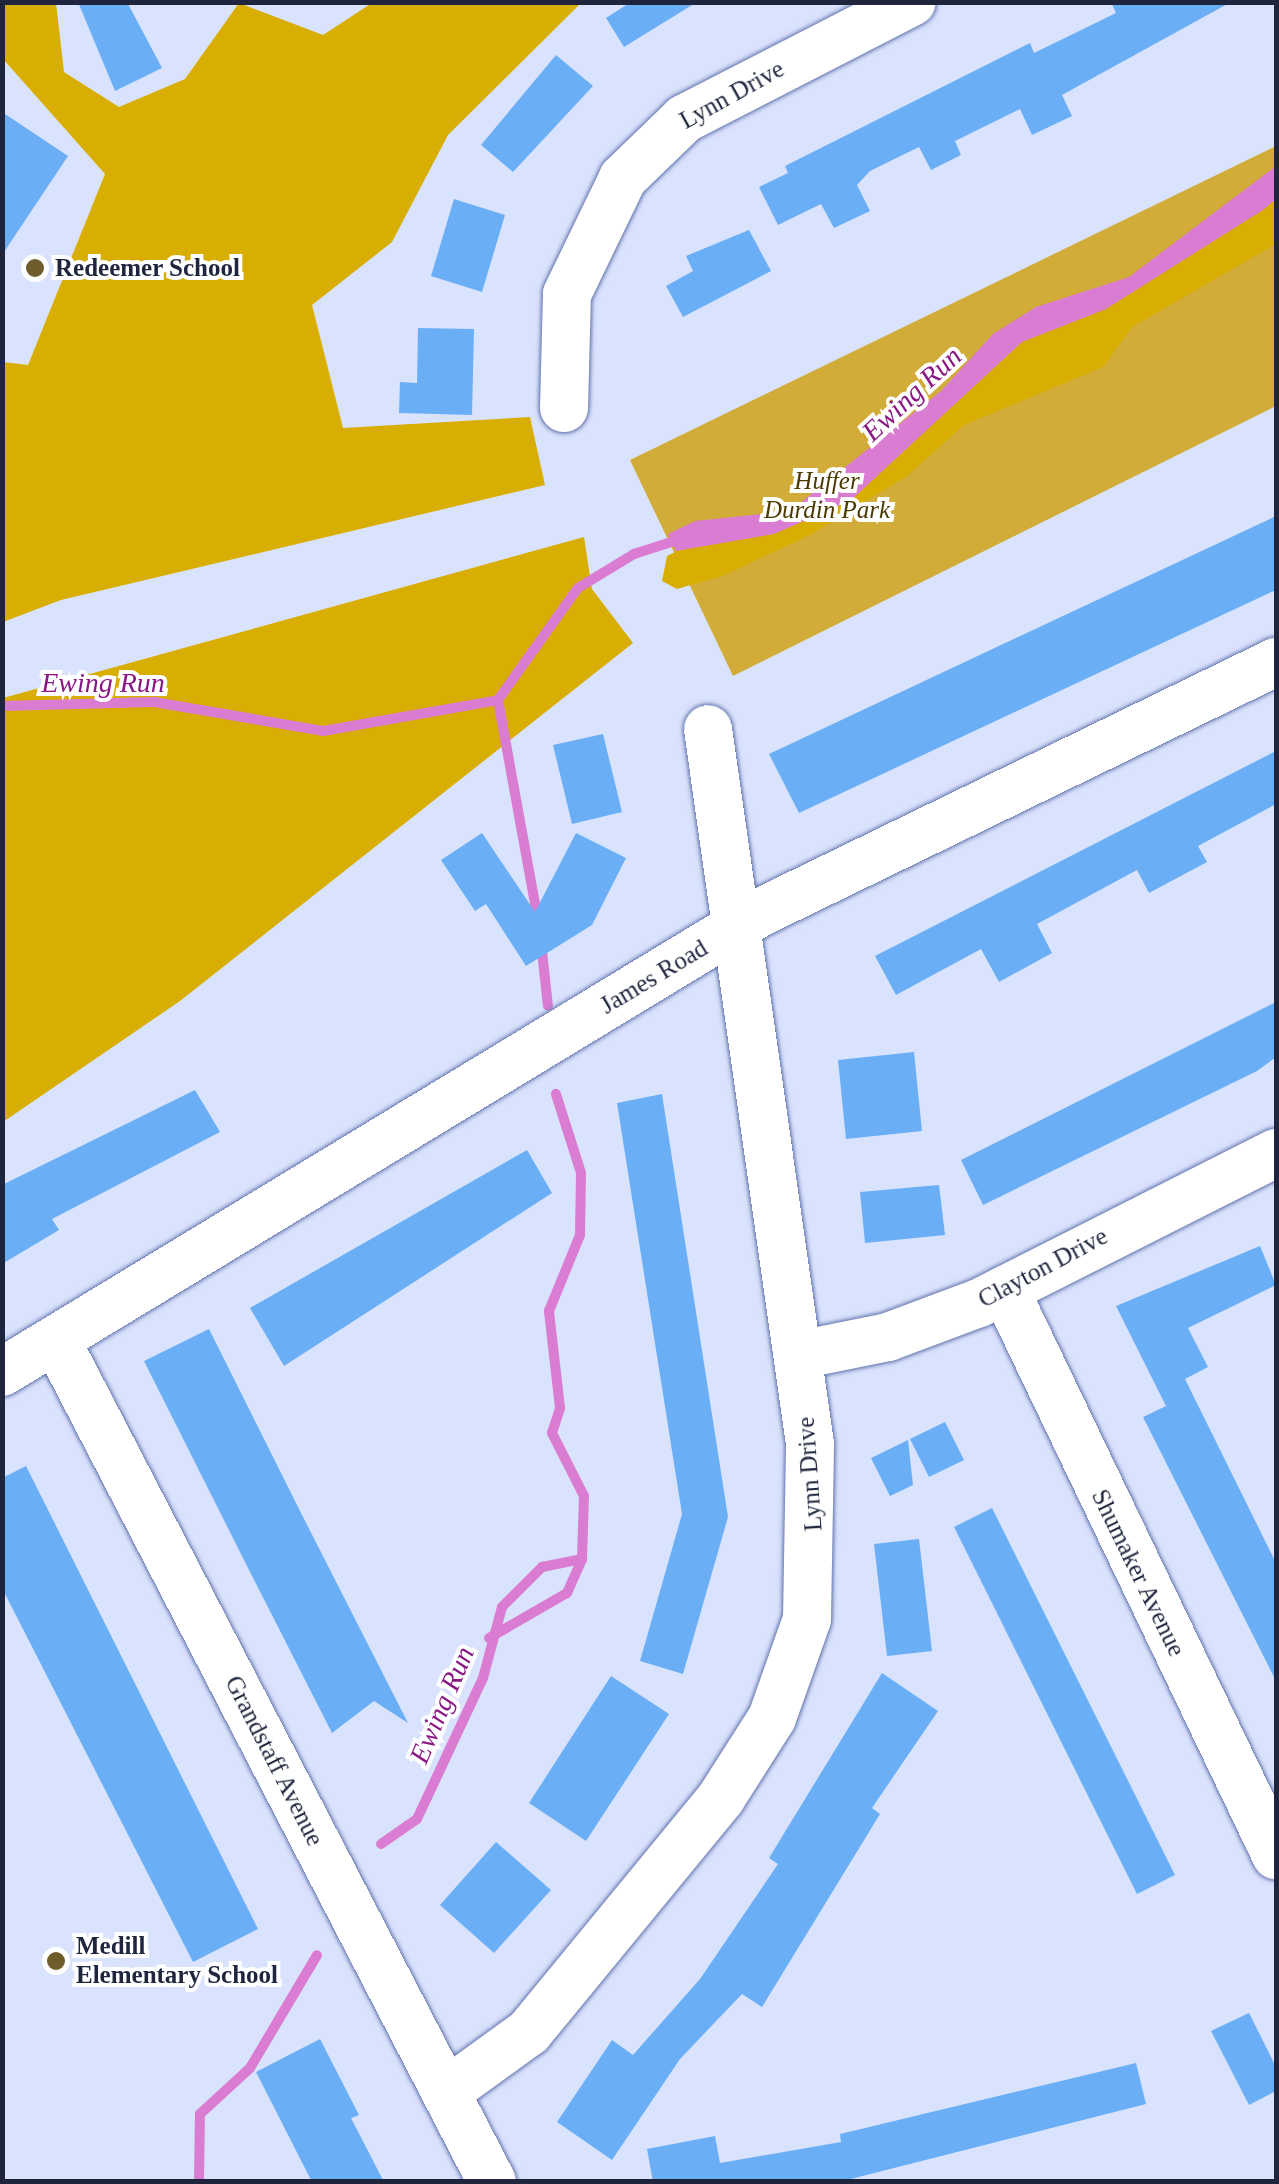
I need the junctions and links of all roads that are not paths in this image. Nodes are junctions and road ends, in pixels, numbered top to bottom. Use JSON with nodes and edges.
{"nodes":[{"id":1,"x":912,"y":2,"type":"edge"},
{"id":2,"x":564,"y":408,"type":"dead end"},
{"id":3,"x":1276,"y":662,"type":"edge"},
{"id":4,"x":708,"y":729,"type":"dead end"},
{"id":5,"x":740,"y":925,"type":"junction"},
{"id":6,"x":1276,"y":1153,"type":"edge"},
{"id":7,"x":1005,"y":1290,"type":"junction"},
{"id":8,"x":56,"y":1340,"type":"junction"},
{"id":9,"x":799,"y":1355,"type":"junction"},
{"id":10,"x":2,"y":1372,"type":"edge"},
{"id":11,"x":1276,"y":1854,"type":"edge"},
{"id":12,"x":446,"y":2092,"type":"junction"},
{"id":13,"x":492,"y":2182,"type":"edge"}],
"edges":[{"from":1,"to":2,"type":"street","name":"Lynn Drive"},
{"from":3,"to":5,"type":"street","name":"James Road"},
{"from":4,"to":5,"type":"street","name":"Lynn Drive"},
{"from":5,"to":8,"type":"street","name":"James Road"},
{"from":5,"to":9,"type":"street","name":"Lynn Drive"},
{"from":6,"to":7,"type":"street","name":"Clayton Drive"},
{"from":7,"to":9,"type":"street","name":"Clayton Drive"},
{"from":7,"to":11,"type":"street","name":"Shumaker Avenue"},
{"from":8,"to":10,"type":"street","name":"James Road"},
{"from":8,"to":12,"type":"street","name":"Grandstaff Avenue"},
{"from":9,"to":12,"type":"street","name":"Lynn Drive"},
{"from":12,"to":13,"type":"street","name":"Grandstaff Avenue"}]}
